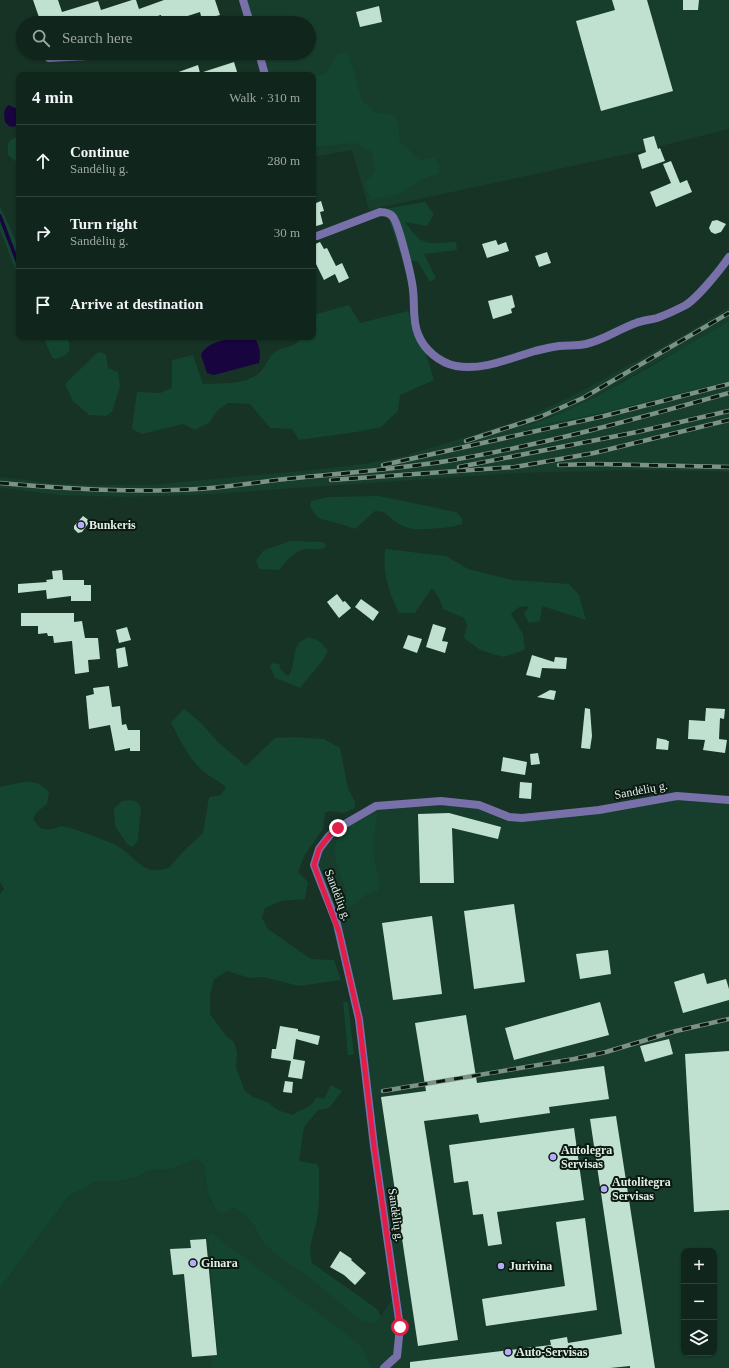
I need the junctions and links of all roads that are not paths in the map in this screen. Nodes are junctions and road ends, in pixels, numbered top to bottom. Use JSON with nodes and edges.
{"nodes":[{"id":1,"x":243,"y":0,"type":"edge"},
{"id":2,"x":248,"y":16,"type":"edge"},
{"id":3,"x":261,"y":60,"type":"edge"},
{"id":4,"x":264,"y":72,"type":"edge"},
{"id":5,"x":316,"y":236,"type":"edge"},
{"id":6,"x":729,"y":257,"type":"edge"},
{"id":7,"x":729,"y":800,"type":"edge"},
{"id":8,"x":384,"y":1368,"type":"edge"}],
"edges":[{"from":1,"to":2,"type":"street"},
{"from":3,"to":4,"type":"street"},
{"from":5,"to":6,"type":"street"},
{"from":7,"to":8,"type":"street","name":"Sandėlių g."}]}
